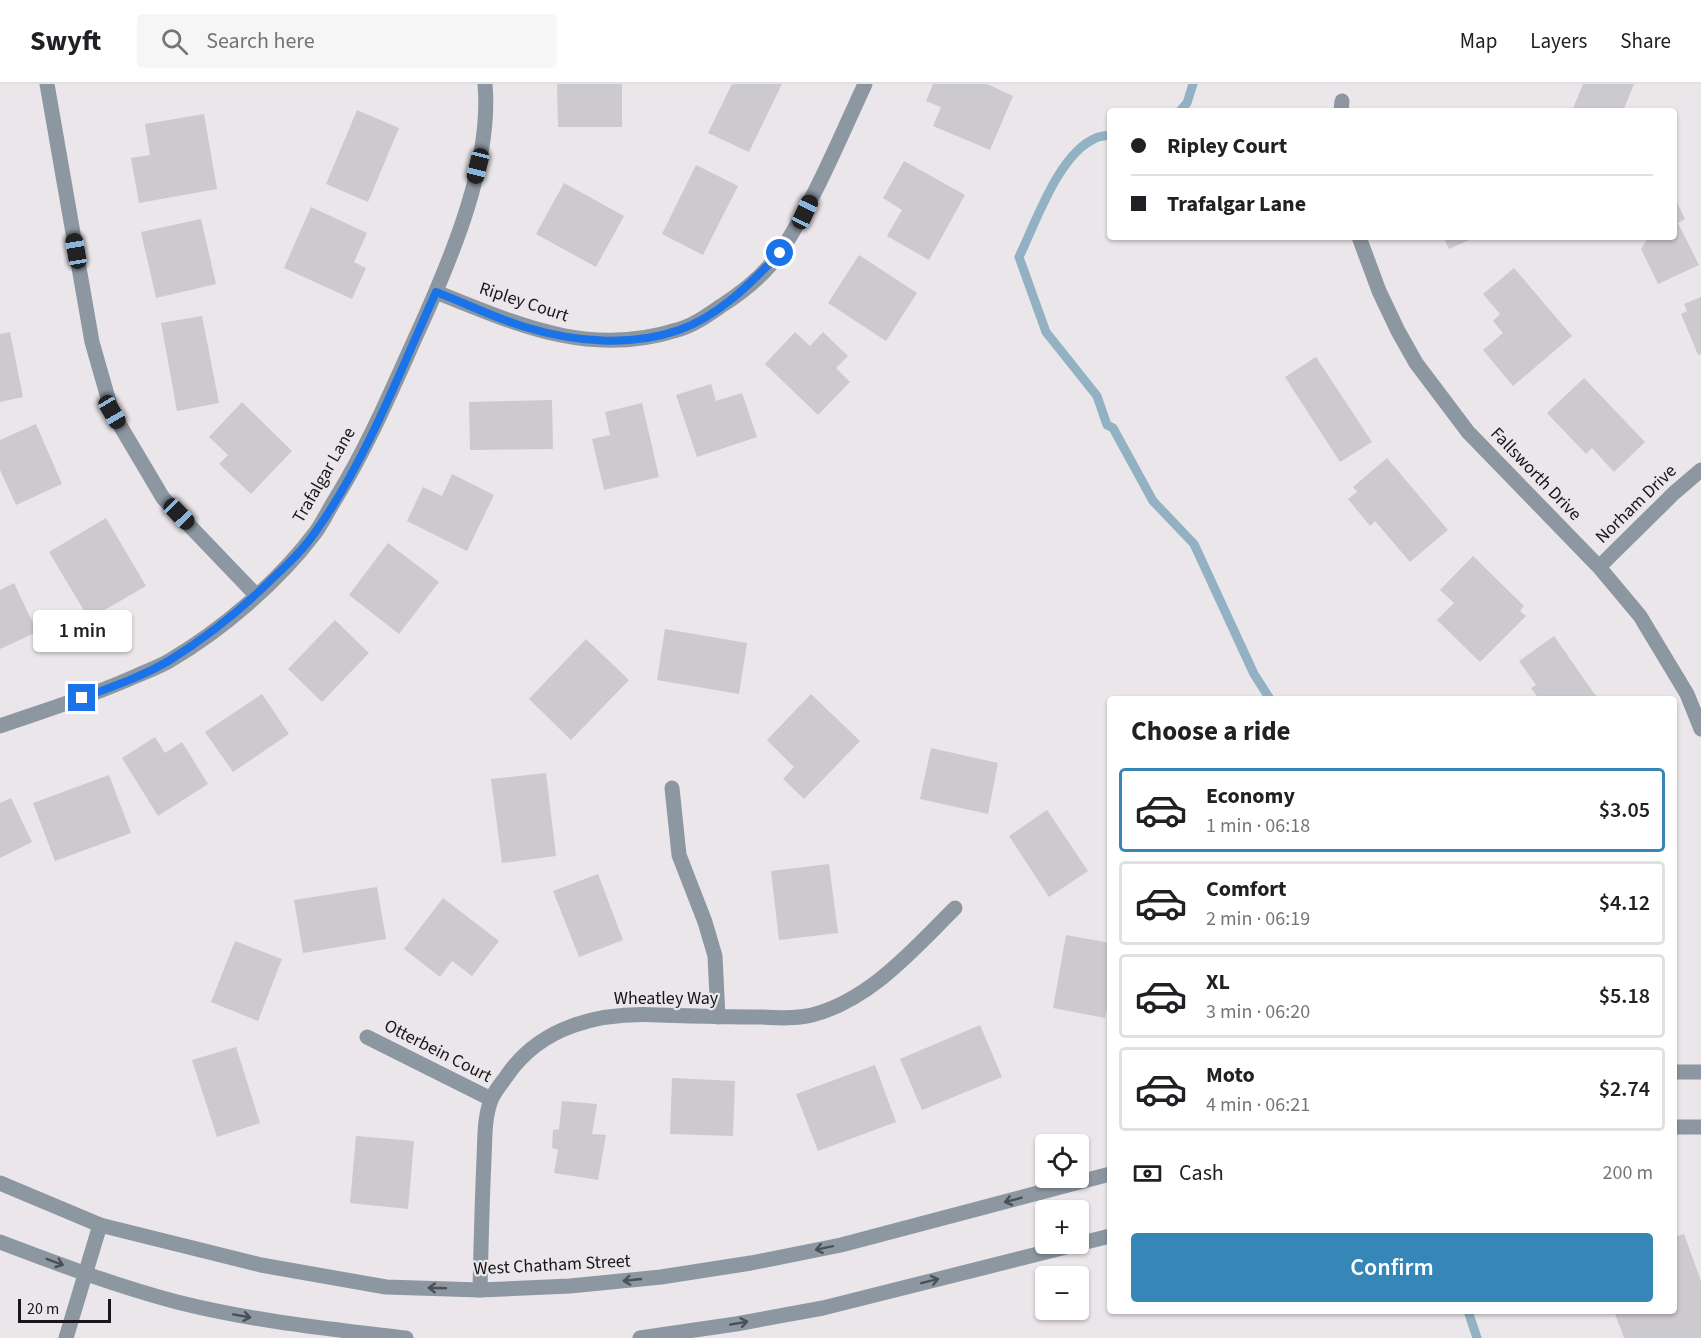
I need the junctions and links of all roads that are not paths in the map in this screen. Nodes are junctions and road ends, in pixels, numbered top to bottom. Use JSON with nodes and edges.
{"nodes":[{"id":1,"x":47,"y":84,"type":"edge"},
{"id":2,"x":485,"y":84,"type":"edge"},
{"id":3,"x":865,"y":84,"type":"edge"},
{"id":4,"x":1360,"y":240,"type":"edge"},
{"id":5,"x":436,"y":292,"type":"junction"},
{"id":6,"x":1701,"y":470,"type":"edge"},
{"id":7,"x":1599,"y":567,"type":"junction"},
{"id":8,"x":256,"y":595,"type":"junction"},
{"id":9,"x":0,"y":726,"type":"edge"},
{"id":10,"x":1701,"y":729,"type":"edge"},
{"id":11,"x":672,"y":788,"type":"dead end"},
{"id":12,"x":955,"y":908,"type":"dead end"},
{"id":13,"x":718,"y":1017,"type":"junction"},
{"id":14,"x":367,"y":1037,"type":"dead end"},
{"id":15,"x":1677,"y":1072,"type":"edge"},
{"id":16,"x":1701,"y":1072,"type":"edge"},
{"id":17,"x":491,"y":1099,"type":"junction"},
{"id":18,"x":1677,"y":1127,"type":"edge"},
{"id":19,"x":1701,"y":1127,"type":"edge"},
{"id":20,"x":1107,"y":1175,"type":"edge"},
{"id":21,"x":0,"y":1183,"type":"edge"},
{"id":22,"x":100,"y":1225,"type":"junction"},
{"id":23,"x":1107,"y":1237,"type":"edge"},
{"id":24,"x":0,"y":1242,"type":"edge"},
{"id":25,"x":85,"y":1274,"type":"junction"},
{"id":26,"x":480,"y":1290,"type":"junction"},
{"id":27,"x":66,"y":1338,"type":"edge"},
{"id":28,"x":406,"y":1338,"type":"edge"},
{"id":29,"x":640,"y":1338,"type":"edge"}],
"edges":[{"from":1,"to":8,"type":"street"},
{"from":2,"to":5,"type":"street","name":"Trafalgar Lane"},
{"from":3,"to":5,"type":"street","name":"Ripley Court"},
{"from":4,"to":7,"type":"street","name":"Fallsworth Drive"},
{"from":5,"to":8,"type":"street","name":"Trafalgar Lane"},
{"from":6,"to":7,"type":"street","name":"Norham Drive"},
{"from":7,"to":10,"type":"street","name":"Fallsworth Drive"},
{"from":8,"to":9,"type":"street","name":"Trafalgar Lane"},
{"from":11,"to":13,"type":"street"},
{"from":12,"to":13,"type":"street","name":"Wheatley Way"},
{"from":13,"to":17,"type":"street","name":"Wheatley Way"},
{"from":14,"to":17,"type":"street","name":"Otterbein Court"},
{"from":15,"to":16,"type":"street"},
{"from":17,"to":26,"type":"street","name":"Wheatley Way"},
{"from":18,"to":19,"type":"street"},
{"from":20,"to":26,"type":"street","name":"West Chatham Street","one_way":true},
{"from":21,"to":22,"type":"street","name":"West Chatham Street"},
{"from":22,"to":25,"type":"street"},
{"from":26,"to":22,"type":"street","name":"West Chatham Street","one_way":true},
{"from":29,"to":23,"type":"street","one_way":true},
{"from":24,"to":25,"type":"street","one_way":true},
{"from":25,"to":27,"type":"street"},
{"from":25,"to":28,"type":"street","one_way":true}]}
